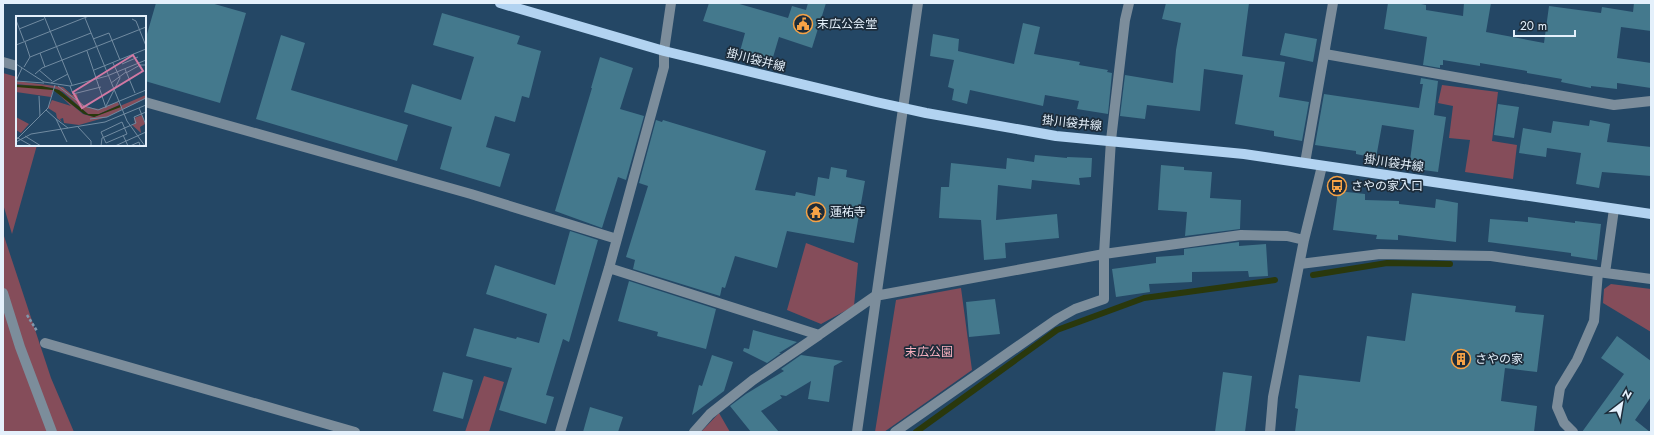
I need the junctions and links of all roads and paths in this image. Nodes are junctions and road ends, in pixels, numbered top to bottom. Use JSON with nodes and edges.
{"nodes":[{"id":1,"x":500,"y":3,"type":"edge"},
{"id":2,"x":671,"y":3,"type":"edge"},
{"id":3,"x":918,"y":3,"type":"edge"},
{"id":4,"x":1129,"y":3,"type":"edge"},
{"id":5,"x":1333,"y":3,"type":"edge"},
{"id":6,"x":664,"y":51,"type":"junction"},
{"id":7,"x":1325,"y":54,"type":"junction"},
{"id":8,"x":3,"y":62,"type":"edge"},
{"id":9,"x":16,"y":66,"type":"edge"},
{"id":10,"x":1651,"y":101,"type":"edge"},
{"id":11,"x":146,"y":102,"type":"edge"},
{"id":12,"x":903,"y":108,"type":"junction"},
{"id":13,"x":1110,"y":140,"type":"junction"},
{"id":14,"x":1305,"y":163,"type":"junction"},
{"id":15,"x":1322,"y":166,"type":"junction"},
{"id":16,"x":1614,"y":209,"type":"junction"},
{"id":17,"x":1651,"y":214,"type":"edge"},
{"id":18,"x":617,"y":239,"type":"junction"},
{"id":19,"x":1304,"y":240,"type":"junction"},
{"id":20,"x":1104,"y":254,"type":"junction"},
{"id":21,"x":1300,"y":264,"type":"junction"},
{"id":22,"x":609,"y":268,"type":"junction"},
{"id":23,"x":1601,"y":273,"type":"junction"},
{"id":24,"x":1651,"y":278,"type":"edge"},
{"id":25,"x":3,"y":293,"type":"edge"},
{"id":26,"x":876,"y":296,"type":"junction"},
{"id":27,"x":819,"y":335,"type":"junction"},
{"id":28,"x":45,"y":343,"type":"dead end"},
{"id":29,"x":52,"y":432,"type":"edge"},
{"id":30,"x":355,"y":432,"type":"edge"},
{"id":31,"x":560,"y":432,"type":"edge"},
{"id":32,"x":694,"y":432,"type":"edge"},
{"id":33,"x":857,"y":432,"type":"edge"},
{"id":34,"x":895,"y":432,"type":"edge"},
{"id":35,"x":1270,"y":432,"type":"edge"},
{"id":36,"x":1573,"y":432,"type":"edge"}],
"edges":[{"from":1,"to":6,"type":"main road","name":"掛川袋井線"},
{"from":2,"to":6,"type":"street"},
{"from":3,"to":12,"type":"street"},
{"from":4,"to":13,"type":"street"},
{"from":5,"to":7,"type":"street"},
{"from":6,"to":12,"type":"main road","name":"掛川袋井線"},
{"from":6,"to":18,"type":"street"},
{"from":7,"to":10,"type":"street"},
{"from":7,"to":14,"type":"street"},
{"from":8,"to":9,"type":"street"},
{"from":11,"to":18,"type":"street"},
{"from":12,"to":13,"type":"main road","name":"掛川袋井線"},
{"from":12,"to":26,"type":"street"},
{"from":13,"to":14,"type":"main road","name":"掛川袋井線"},
{"from":13,"to":20,"type":"street"},
{"from":14,"to":15,"type":"main road","name":"掛川袋井線"},
{"from":15,"to":16,"type":"main road","name":"掛川袋井線"},
{"from":15,"to":19,"type":"street"},
{"from":16,"to":17,"type":"main road","name":"掛川袋井線"},
{"from":16,"to":23,"type":"street"},
{"from":18,"to":22,"type":"street"},
{"from":19,"to":20,"type":"street"},
{"from":19,"to":21,"type":"street"},
{"from":20,"to":26,"type":"street"},
{"from":20,"to":34,"type":"street"},
{"from":21,"to":23,"type":"street"},
{"from":21,"to":35,"type":"street"},
{"from":22,"to":27,"type":"street"},
{"from":22,"to":31,"type":"street"},
{"from":23,"to":24,"type":"street"},
{"from":23,"to":36,"type":"street"},
{"from":25,"to":29,"type":"street"},
{"from":26,"to":27,"type":"street"},
{"from":26,"to":33,"type":"street"},
{"from":27,"to":32,"type":"street"},
{"from":28,"to":30,"type":"street"}]}
